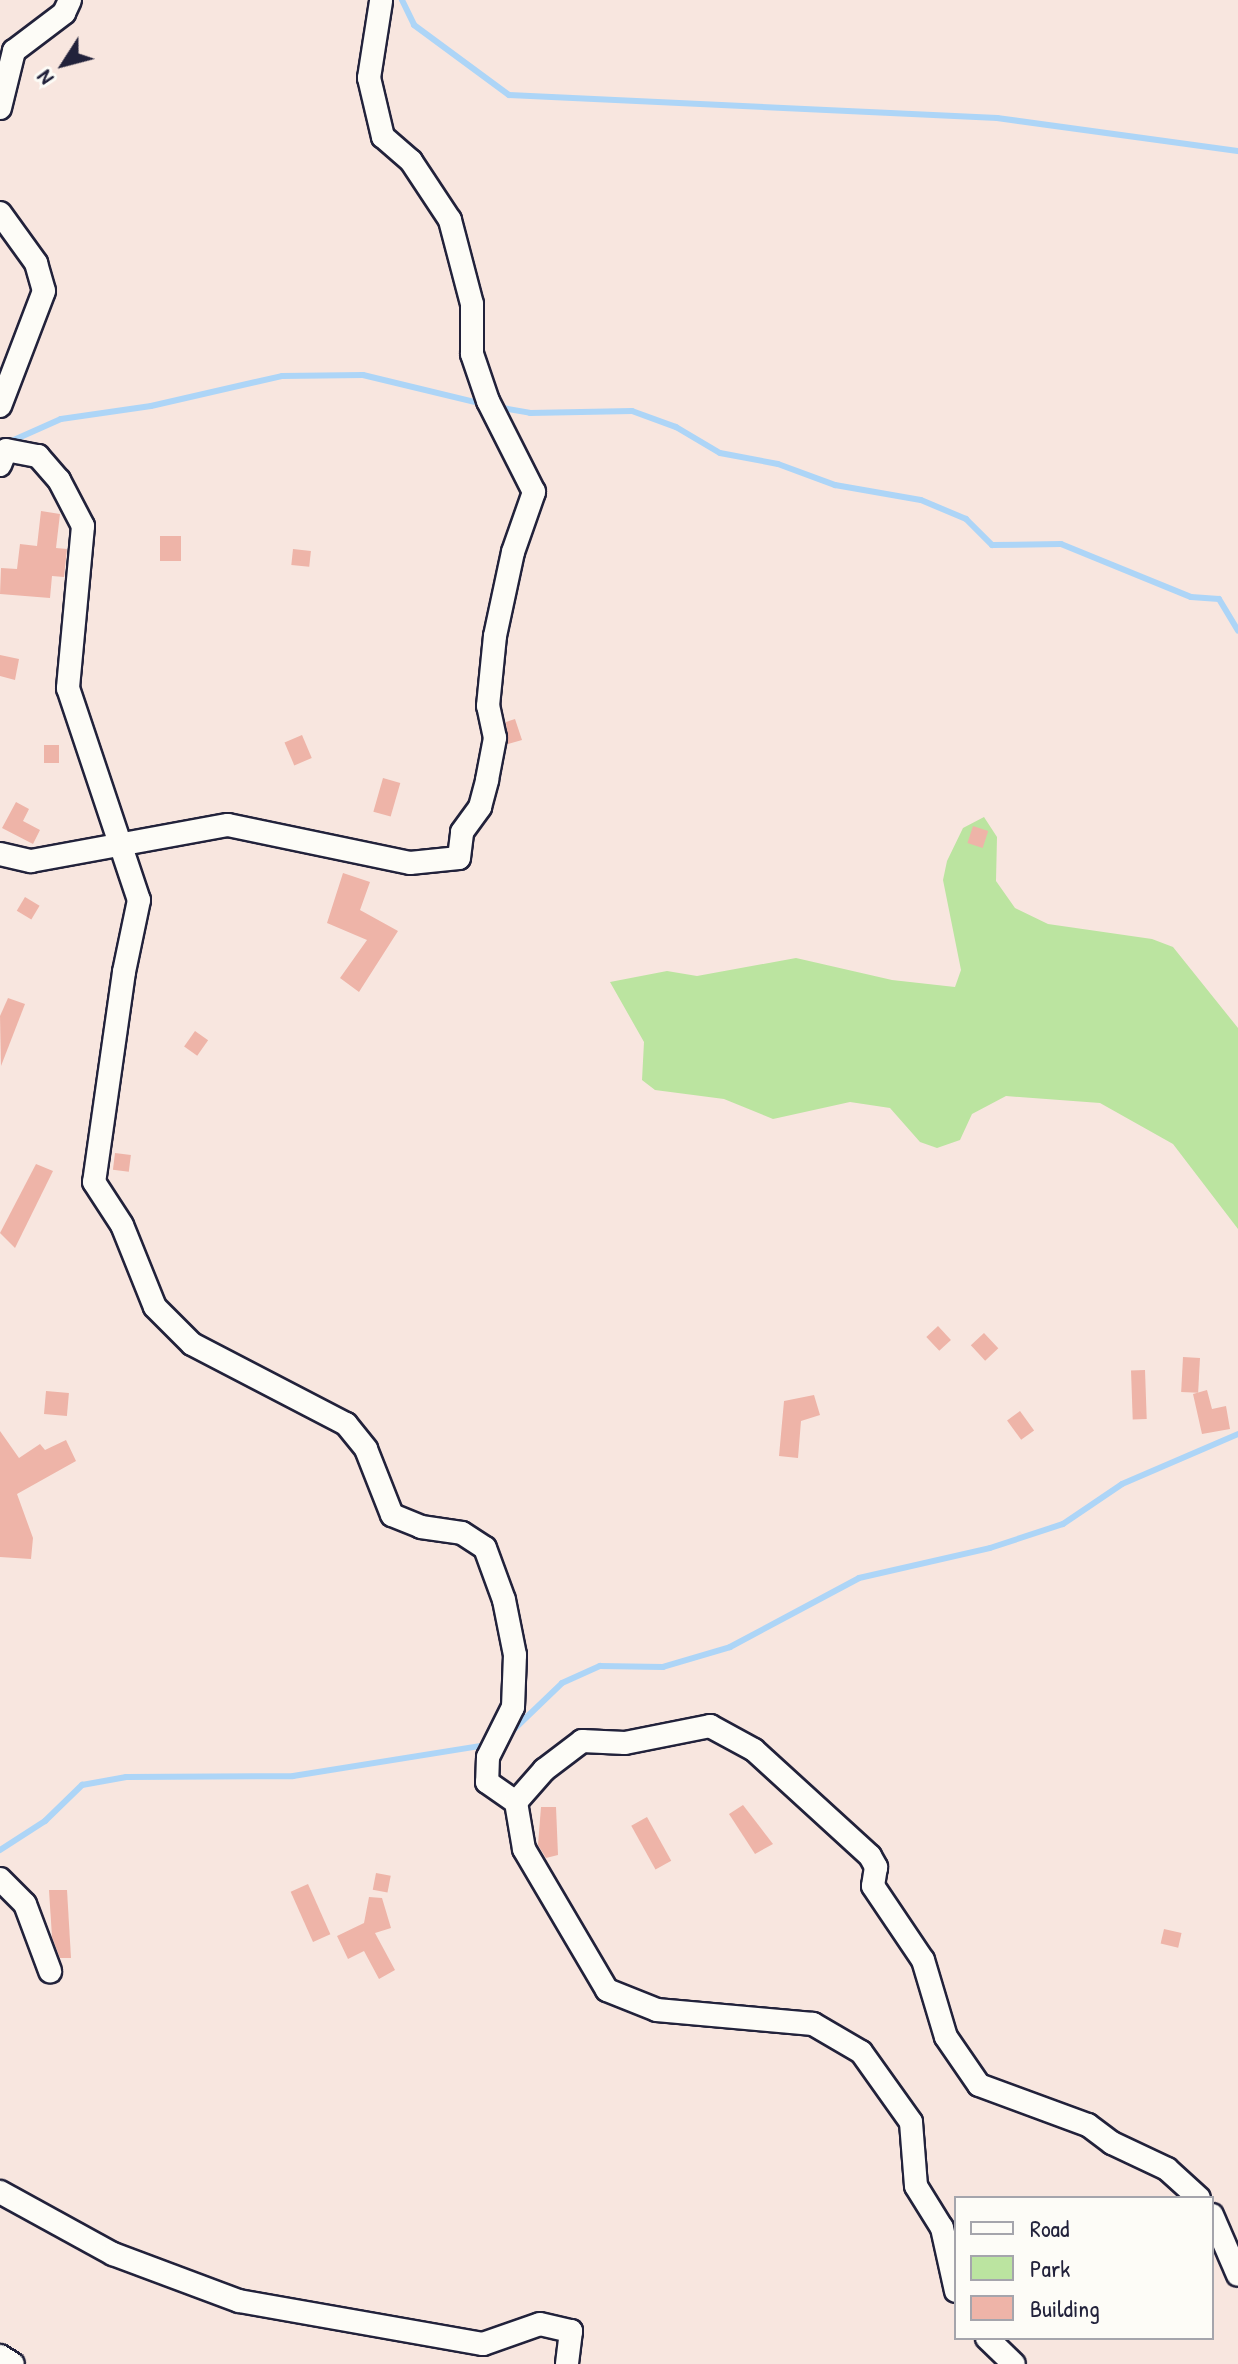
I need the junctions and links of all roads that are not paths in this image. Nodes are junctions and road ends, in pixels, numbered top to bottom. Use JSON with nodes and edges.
{"nodes":[{"id":1,"x":70,"y":0,"type":"edge"},
{"id":2,"x":381,"y":1,"type":"edge"},
{"id":3,"x":0,"y":108,"type":"edge"},
{"id":4,"x":0,"y":213,"type":"edge"},
{"id":5,"x":0,"y":406,"type":"edge"},
{"id":6,"x":0,"y":465,"type":"edge"},
{"id":7,"x":122,"y":844,"type":"junction"},
{"id":8,"x":0,"y":854,"type":"edge"},
{"id":9,"x":516,"y":1802,"type":"junction"},
{"id":10,"x":0,"y":1879,"type":"edge"},
{"id":11,"x":50,"y":1971,"type":"dead end"},
{"id":12,"x":0,"y":2192,"type":"edge"},
{"id":13,"x":1197,"y":2196,"type":"edge"},
{"id":14,"x":1214,"y":2220,"type":"edge"},
{"id":15,"x":1238,"y":2275,"type":"edge"},
{"id":16,"x":954,"y":2282,"type":"edge"},
{"id":17,"x":989,"y":2340,"type":"edge"},
{"id":18,"x":0,"y":2356,"type":"edge"},
{"id":19,"x":13,"y":2364,"type":"edge"},
{"id":20,"x":567,"y":2364,"type":"edge"},
{"id":21,"x":1014,"y":2364,"type":"edge"}],
"edges":[{"from":1,"to":3,"type":"street"},
{"from":2,"to":7,"type":"street"},
{"from":4,"to":5,"type":"street"},
{"from":6,"to":7,"type":"street"},
{"from":7,"to":8,"type":"street"},
{"from":7,"to":9,"type":"street"},
{"from":9,"to":13,"type":"street"},
{"from":9,"to":16,"type":"street"},
{"from":10,"to":11,"type":"street"},
{"from":12,"to":20,"type":"street"},
{"from":14,"to":15,"type":"street"},
{"from":17,"to":21,"type":"street"},
{"from":18,"to":19,"type":"street"}]}
